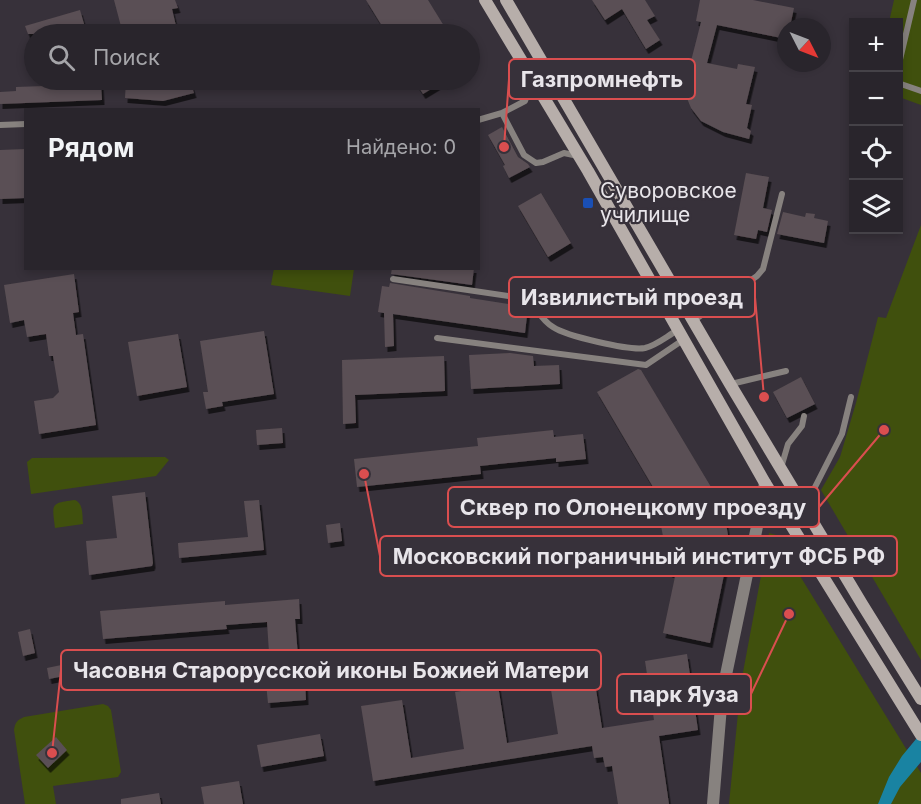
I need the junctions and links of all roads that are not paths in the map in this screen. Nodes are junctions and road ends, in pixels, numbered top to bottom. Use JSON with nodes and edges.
{"nodes":[{"id":1,"x":485,"y":0,"type":"edge"},
{"id":2,"x":506,"y":0,"type":"edge"},
{"id":3,"x":914,"y":0,"type":"edge"},
{"id":4,"x":903,"y":47,"type":"edge"},
{"id":5,"x":630,"y":63,"type":"dead end"},
{"id":6,"x":533,"y":80,"type":"junction"},
{"id":7,"x":903,"y":86,"type":"edge"},
{"id":8,"x":921,"y":91,"type":"edge"},
{"id":9,"x":565,"y":100,"type":"junction"},
{"id":10,"x":502,"y":113,"type":"junction"},
{"id":11,"x":480,"y":119,"type":"edge"},
{"id":12,"x":24,"y":124,"type":"edge"},
{"id":13,"x":0,"y":125,"type":"edge"},
{"id":14,"x":579,"y":156,"type":"junction"},
{"id":15,"x":782,"y":194,"type":"dead end"},
{"id":16,"x":393,"y":279,"type":"dead end"},
{"id":17,"x":693,"y":321,"type":"junction"},
{"id":18,"x":681,"y":334,"type":"junction"},
{"id":19,"x":437,"y":338,"type":"dead end"},
{"id":20,"x":786,"y":371,"type":"dead end"},
{"id":21,"x":730,"y":384,"type":"junction"},
{"id":22,"x":851,"y":397,"type":"dead end"},
{"id":23,"x":804,"y":416,"type":"dead end"},
{"id":24,"x":781,"y":468,"type":"junction"},
{"id":25,"x":765,"y":483,"type":"junction"},
{"id":26,"x":805,"y":509,"type":"junction"},
{"id":27,"x":920,"y":697,"type":"edge"},
{"id":28,"x":921,"y":735,"type":"edge"},
{"id":29,"x":713,"y":804,"type":"edge"}],
"edges":[{"from":1,"to":6,"type":"main road"},
{"from":2,"to":9,"type":"main road"},
{"from":3,"to":4,"type":"lane"},
{"from":5,"to":9,"type":"lane"},
{"from":6,"to":10,"type":"lane"},
{"from":6,"to":14,"type":"main road"},
{"from":7,"to":8,"type":"lane"},
{"from":9,"to":17,"type":"main road"},
{"from":10,"to":11,"type":"lane"},
{"from":10,"to":14,"type":"lane"},
{"from":12,"to":13,"type":"lane"},
{"from":14,"to":18,"type":"main road"},
{"from":15,"to":17,"type":"lane"},
{"from":16,"to":18,"type":"lane"},
{"from":17,"to":21,"type":"main road"},
{"from":18,"to":19,"type":"lane"},
{"from":18,"to":25,"type":"main road"},
{"from":20,"to":21,"type":"lane"},
{"from":21,"to":24,"type":"main road"},
{"from":22,"to":26,"type":"lane"},
{"from":23,"to":24,"type":"lane"},
{"from":24,"to":26,"type":"main road"},
{"from":25,"to":28,"type":"main road"},
{"from":25,"to":29,"type":"street"},
{"from":26,"to":27,"type":"main road"}]}
